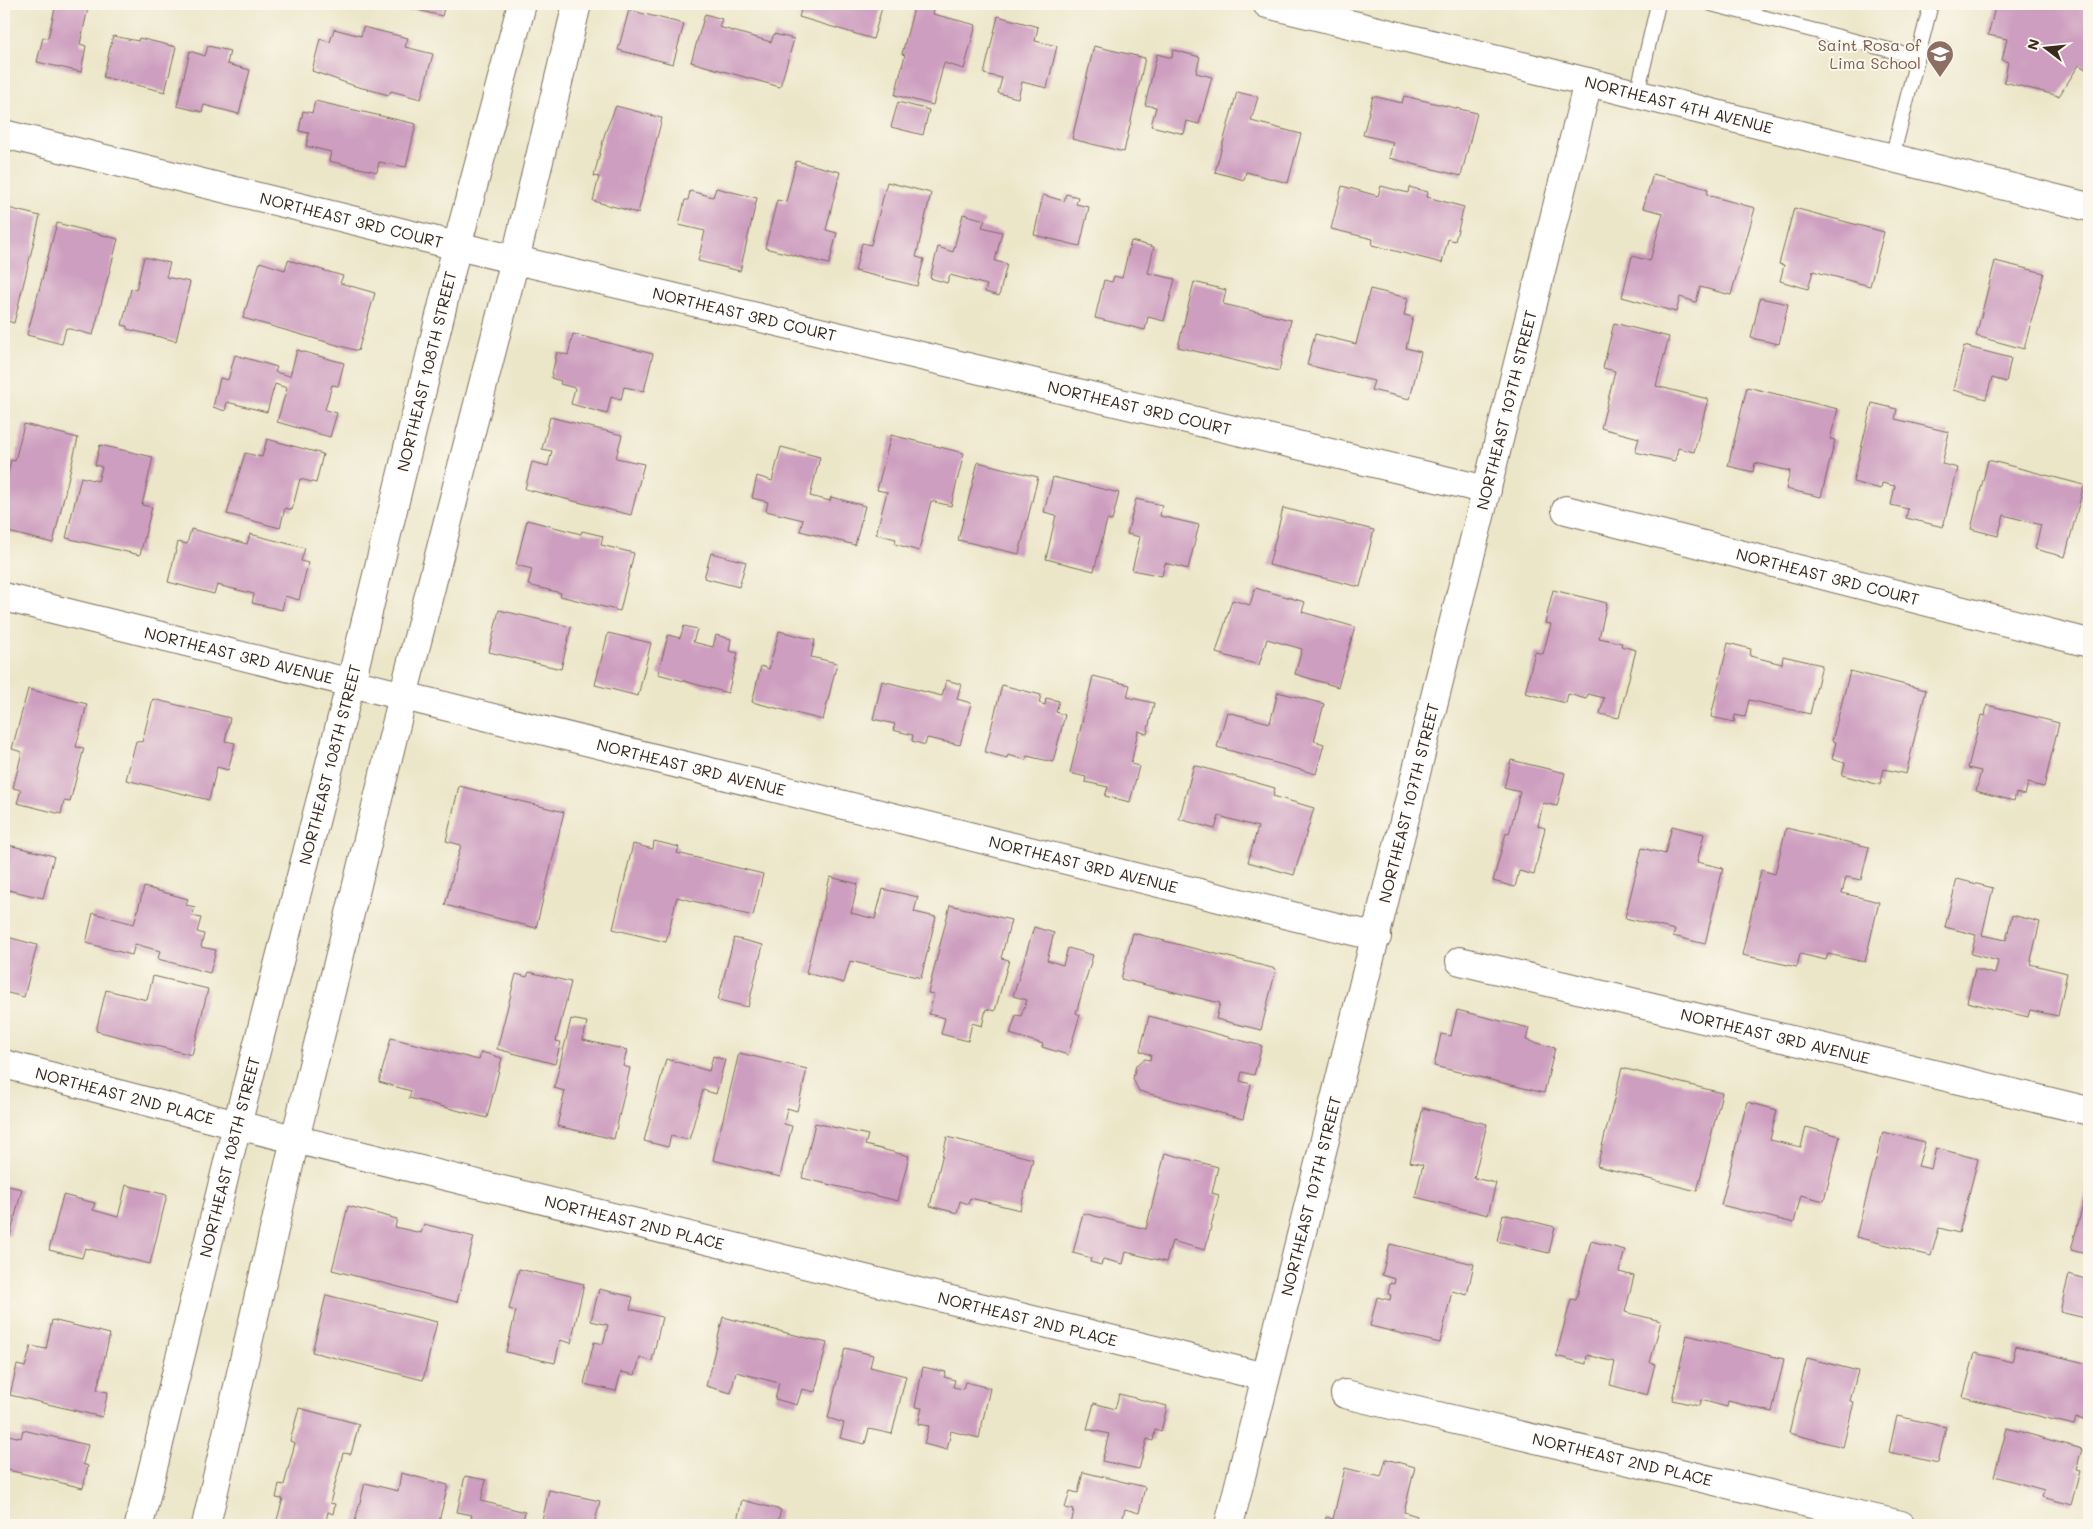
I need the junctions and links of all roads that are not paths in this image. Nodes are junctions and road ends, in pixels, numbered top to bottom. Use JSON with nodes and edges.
{"nodes":[{"id":1,"x":522,"y":4,"type":"edge"},
{"id":2,"x":577,"y":4,"type":"edge"},
{"id":3,"x":1268,"y":4,"type":"edge"},
{"id":4,"x":1658,"y":4,"type":"edge"},
{"id":5,"x":1711,"y":4,"type":"edge"},
{"id":6,"x":1931,"y":4,"type":"edge"},
{"id":7,"x":1349,"y":13,"type":"edge"},
{"id":8,"x":1917,"y":57,"type":"junction"},
{"id":9,"x":1588,"y":82,"type":"junction"},
{"id":10,"x":1637,"y":94,"type":"junction"},
{"id":11,"x":4,"y":134,"type":"edge"},
{"id":12,"x":1892,"y":158,"type":"junction"},
{"id":13,"x":2089,"y":207,"type":"edge"},
{"id":14,"x":457,"y":246,"type":"junction"},
{"id":15,"x":515,"y":260,"type":"junction"},
{"id":16,"x":1487,"y":490,"type":"junction"},
{"id":17,"x":1566,"y":510,"type":"dead end"},
{"id":18,"x":4,"y":597,"type":"edge"},
{"id":19,"x":2089,"y":643,"type":"edge"},
{"id":20,"x":351,"y":682,"type":"junction"},
{"id":21,"x":403,"y":696,"type":"junction"},
{"id":22,"x":1377,"y":937,"type":"junction"},
{"id":23,"x":1460,"y":961,"type":"dead end"},
{"id":24,"x":4,"y":1064,"type":"edge"},
{"id":25,"x":2089,"y":1111,"type":"edge"},
{"id":26,"x":237,"y":1125,"type":"junction"},
{"id":27,"x":295,"y":1139,"type":"junction"},
{"id":28,"x":1265,"y":1377,"type":"junction"},
{"id":29,"x":1344,"y":1394,"type":"dead end"},
{"id":30,"x":139,"y":1525,"type":"edge"},
{"id":31,"x":206,"y":1525,"type":"edge"},
{"id":32,"x":1229,"y":1525,"type":"edge"},
{"id":33,"x":1901,"y":1525,"type":"edge"}],
"edges":[{"from":1,"to":14,"type":"street","name":"NORTHEAST 108TH STREET"},
{"from":2,"to":15,"type":"street"},
{"from":3,"to":7,"type":"street","name":"NORTHEAST 4TH AVENUE"},
{"from":4,"to":10,"type":"lane"},
{"from":5,"to":8,"type":"lane"},
{"from":6,"to":8,"type":"lane"},
{"from":7,"to":9,"type":"street","name":"NORTHEAST 4TH AVENUE"},
{"from":8,"to":12,"type":"lane"},
{"from":9,"to":10,"type":"street","name":"NORTHEAST 4TH AVENUE"},
{"from":9,"to":16,"type":"street","name":"NORTHEAST 107TH STREET"},
{"from":10,"to":12,"type":"street","name":"NORTHEAST 4TH AVENUE"},
{"from":11,"to":14,"type":"street","name":"NORTHEAST 3RD COURT"},
{"from":12,"to":13,"type":"street","name":"NORTHEAST 4TH AVENUE"},
{"from":14,"to":15,"type":"street","name":"NORTHEAST 3RD COURT"},
{"from":14,"to":20,"type":"street","name":"NORTHEAST 108TH STREET"},
{"from":15,"to":16,"type":"street","name":"NORTHEAST 3RD COURT"},
{"from":15,"to":21,"type":"street"},
{"from":16,"to":22,"type":"street","name":"NORTHEAST 107TH STREET"},
{"from":17,"to":19,"type":"street","name":"NORTHEAST 3RD COURT"},
{"from":18,"to":20,"type":"street","name":"NORTHEAST 3RD AVENUE"},
{"from":20,"to":21,"type":"street","name":"NORTHEAST 3RD AVENUE"},
{"from":20,"to":26,"type":"street","name":"NORTHEAST 108TH STREET"},
{"from":21,"to":22,"type":"street","name":"NORTHEAST 3RD AVENUE"},
{"from":21,"to":27,"type":"street"},
{"from":22,"to":28,"type":"street","name":"NORTHEAST 107TH STREET"},
{"from":23,"to":25,"type":"street","name":"NORTHEAST 3RD AVENUE"},
{"from":24,"to":26,"type":"street","name":"NORTHEAST 2ND PLACE"},
{"from":26,"to":27,"type":"street","name":"NORTHEAST 2ND PLACE"},
{"from":26,"to":30,"type":"street","name":"NORTHEAST 108TH STREET"},
{"from":27,"to":28,"type":"street","name":"NORTHEAST 2ND PLACE"},
{"from":27,"to":31,"type":"street"},
{"from":28,"to":32,"type":"street","name":"NORTHEAST 107TH STREET"},
{"from":29,"to":33,"type":"street","name":"NORTHEAST 2ND PLACE"}]}
